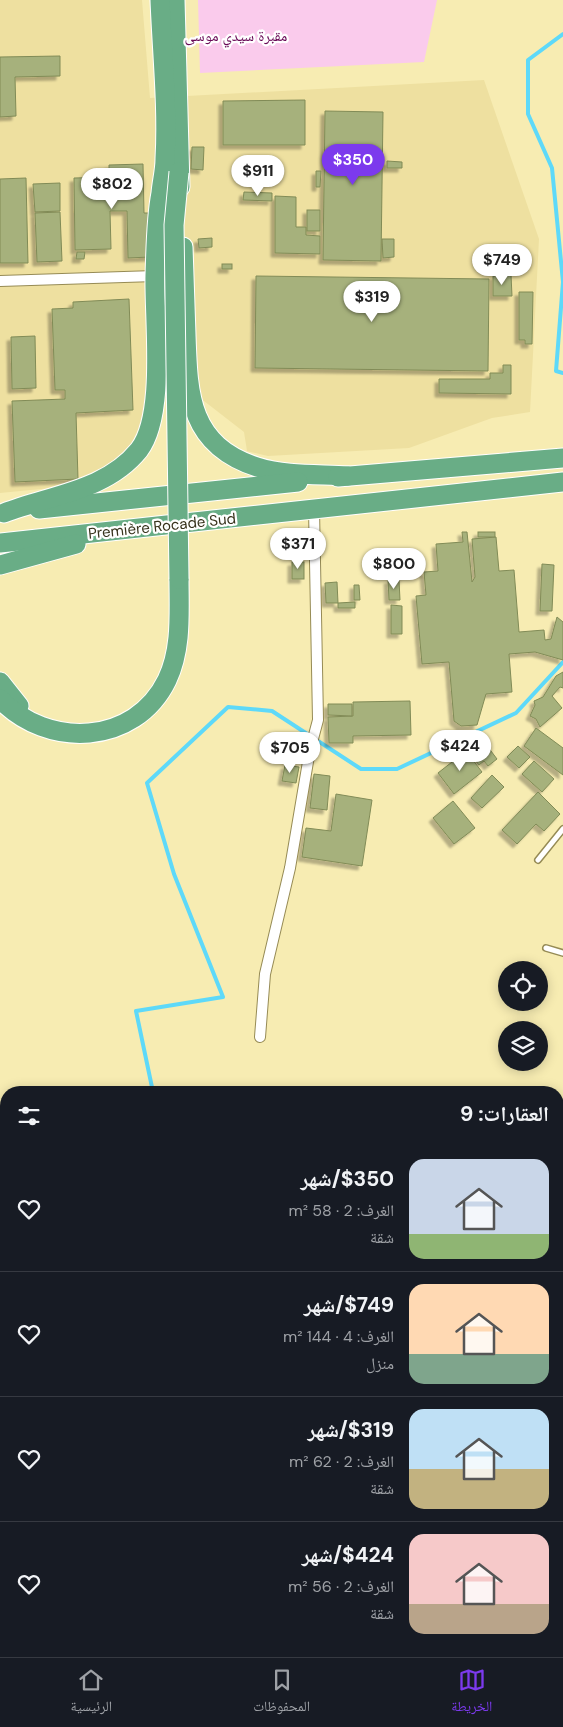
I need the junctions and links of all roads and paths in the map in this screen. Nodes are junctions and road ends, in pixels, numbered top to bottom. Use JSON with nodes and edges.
{"nodes":[{"id":1,"x":160,"y":0,"type":"edge"},
{"id":2,"x":175,"y":0,"type":"edge"},
{"id":3,"x":179,"y":172,"type":"junction"},
{"id":4,"x":163,"y":182,"type":"junction"},
{"id":5,"x":156,"y":276,"type":"junction"},
{"id":6,"x":0,"y":281,"type":"edge"},
{"id":7,"x":563,"y":458,"type":"edge"},
{"id":8,"x":348,"y":476,"type":"junction"},
{"id":9,"x":563,"y":482,"type":"edge"},
{"id":10,"x":314,"y":509,"type":"junction"},
{"id":11,"x":2,"y":513,"type":"edge"},
{"id":12,"x":114,"y":532,"type":"junction"},
{"id":13,"x":0,"y":544,"type":"edge"},
{"id":14,"x":0,"y":565,"type":"edge"},
{"id":15,"x":175,"y":579,"type":"junction"},
{"id":16,"x":0,"y":682,"type":"edge"},
{"id":17,"x":0,"y":699,"type":"edge"},
{"id":18,"x":563,"y":829,"type":"edge"},
{"id":19,"x":538,"y":860,"type":"dead end"},
{"id":20,"x":546,"y":948,"type":"dead end"},
{"id":21,"x":563,"y":953,"type":"edge"},
{"id":22,"x":260,"y":1037,"type":"dead end"}],
"edges":[{"from":1,"to":4,"type":"highway"},
{"from":2,"to":3,"type":"highway"},
{"from":3,"to":8,"type":"highway"},
{"from":3,"to":15,"type":"highway","bridge":true},
{"from":4,"to":5,"type":"highway"},
{"from":4,"to":15,"type":"highway"},
{"from":5,"to":6,"type":"street"},
{"from":5,"to":11,"type":"highway"},
{"from":7,"to":8,"type":"highway","name":"Première Rocade Sud"},
{"from":8,"to":11,"type":"highway","name":"Première Rocade Sud"},
{"from":9,"to":10,"type":"highway","name":"Première Rocade Sud"},
{"from":10,"to":12,"type":"highway","name":"Première Rocade Sud"},
{"from":10,"to":22,"type":"street"},
{"from":12,"to":13,"type":"highway","name":"Première Rocade Sud"},
{"from":12,"to":14,"type":"highway"},
{"from":15,"to":16,"type":"highway"},
{"from":15,"to":17,"type":"highway"},
{"from":18,"to":19,"type":"lane"},
{"from":20,"to":21,"type":"lane"}]}
